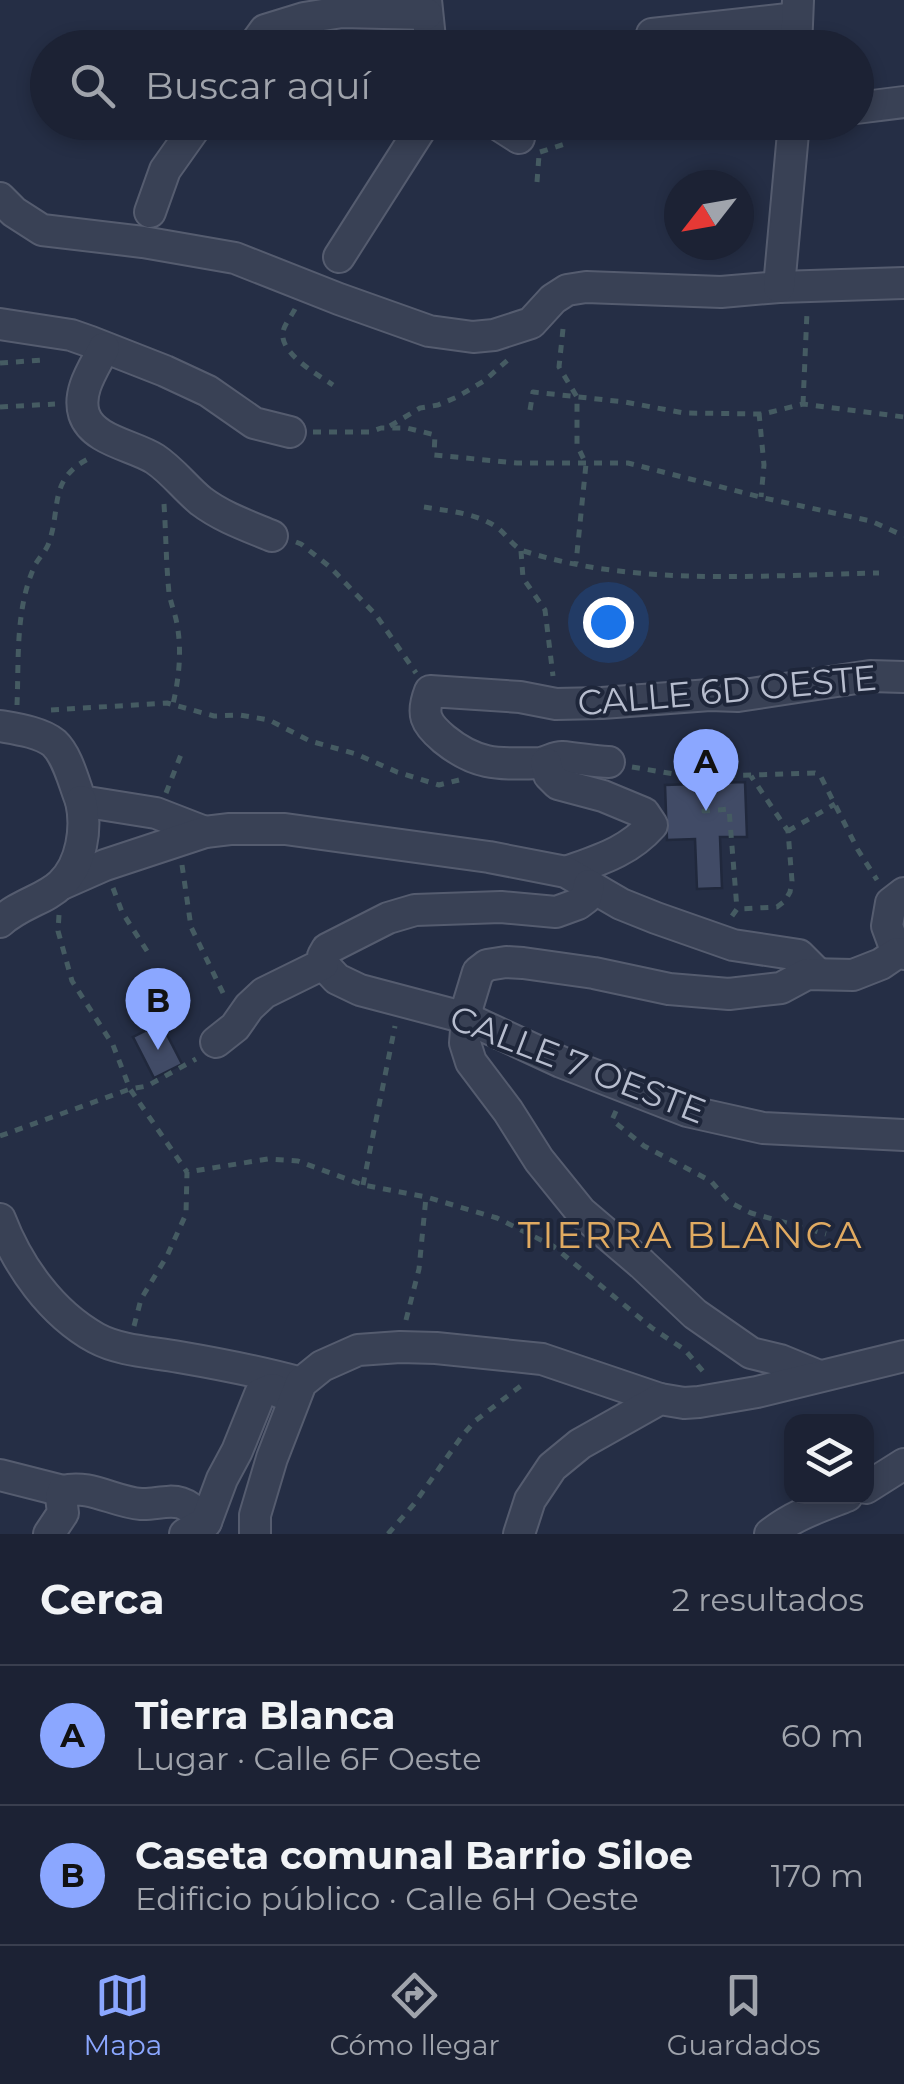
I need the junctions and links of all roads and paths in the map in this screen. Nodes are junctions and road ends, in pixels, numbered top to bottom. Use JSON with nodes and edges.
{"nodes":[{"id":1,"x":350,"y":6,"type":"edge"},
{"id":2,"x":426,"y":7,"type":"edge"},
{"id":3,"x":797,"y":22,"type":"edge"},
{"id":4,"x":264,"y":30,"type":"edge"},
{"id":5,"x":700,"y":30,"type":"edge"},
{"id":6,"x":904,"y":102,"type":"edge"},
{"id":7,"x":874,"y":106,"type":"edge"},
{"id":8,"x":186,"y":140,"type":"edge"},
{"id":9,"x":413,"y":140,"type":"edge"},
{"id":10,"x":519,"y":140,"type":"edge"},
{"id":11,"x":794,"y":140,"type":"edge"},
{"id":12,"x":537,"y":182,"type":"dead end"},
{"id":13,"x":0,"y":198,"type":"edge"},
{"id":14,"x":150,"y":212,"type":"dead end"},
{"id":15,"x":339,"y":258,"type":"dead end"},
{"id":16,"x":904,"y":283,"type":"edge"},
{"id":17,"x":305,"y":286,"type":"junction"},
{"id":18,"x":794,"y":286,"type":"junction"},
{"id":19,"x":567,"y":290,"type":"junction"},
{"id":20,"x":531,"y":323,"type":"junction"},
{"id":21,"x":0,"y":324,"type":"edge"},
{"id":22,"x":104,"y":348,"type":"junction"},
{"id":23,"x":333,"y":385,"type":"dead end"},
{"id":24,"x":577,"y":396,"type":"junction"},
{"id":25,"x":804,"y":404,"type":"junction"},
{"id":26,"x":0,"y":407,"type":"edge"},
{"id":27,"x":530,"y":410,"type":"dead end"},
{"id":28,"x":759,"y":414,"type":"junction"},
{"id":29,"x":904,"y":417,"type":"edge"},
{"id":30,"x":94,"y":422,"type":"junction"},
{"id":31,"x":387,"y":428,"type":"junction"},
{"id":32,"x":290,"y":432,"type":"joint"},
{"id":33,"x":586,"y":464,"type":"junction"},
{"id":34,"x":170,"y":471,"type":"junction"},
{"id":35,"x":761,"y":498,"type":"junction"},
{"id":36,"x":424,"y":506,"type":"dead end"},
{"id":37,"x":272,"y":536,"type":"joint"},
{"id":38,"x":904,"y":536,"type":"edge"},
{"id":39,"x":521,"y":551,"type":"junction"},
{"id":40,"x":576,"y":563,"type":"junction"},
{"id":41,"x":879,"y":573,"type":"dead end"},
{"id":42,"x":904,"y":677,"type":"edge"},
{"id":43,"x":427,"y":699,"type":"junction"},
{"id":44,"x":173,"y":704,"type":"junction"},
{"id":45,"x":556,"y":704,"type":"junction"},
{"id":46,"x":10,"y":723,"type":"edge"},
{"id":47,"x":182,"y":752,"type":"dead end"},
{"id":48,"x":484,"y":762,"type":"junction"},
{"id":49,"x":610,"y":762,"type":"joint"},
{"id":50,"x":546,"y":763,"type":"junction"},
{"id":51,"x":751,"y":776,"type":"junction"},
{"id":52,"x":704,"y":777,"type":"junction"},
{"id":53,"x":82,"y":801,"type":"junction"},
{"id":54,"x":835,"y":804,"type":"junction"},
{"id":55,"x":156,"y":813,"type":"junction"},
{"id":56,"x":788,"y":831,"type":"junction"},
{"id":57,"x":192,"y":836,"type":"junction"},
{"id":58,"x":93,"y":859,"type":"junction"},
{"id":59,"x":577,"y":878,"type":"junction"},
{"id":60,"x":62,"y":884,"type":"junction"},
{"id":61,"x":898,"y":898,"type":"edge"},
{"id":62,"x":737,"y":908,"type":"junction"},
{"id":63,"x":5,"y":910,"type":"edge"},
{"id":64,"x":716,"y":938,"type":"junction"},
{"id":65,"x":148,"y":950,"type":"dead end"},
{"id":66,"x":901,"y":954,"type":"edge"},
{"id":67,"x":323,"y":964,"type":"junction"},
{"id":68,"x":817,"y":973,"type":"junction"},
{"id":69,"x":400,"y":1000,"type":"junction"},
{"id":70,"x":466,"y":1018,"type":"junction"},
{"id":71,"x":225,"y":1034,"type":"junction"},
{"id":72,"x":626,"y":1087,"type":"junction"},
{"id":73,"x":130,"y":1089,"type":"junction"},
{"id":74,"x":904,"y":1135,"type":"edge"},
{"id":75,"x":0,"y":1136,"type":"edge"},
{"id":76,"x":187,"y":1172,"type":"junction"},
{"id":77,"x":363,"y":1185,"type":"junction"},
{"id":78,"x":426,"y":1197,"type":"junction"},
{"id":79,"x":1,"y":1222,"type":"edge"},
{"id":80,"x":826,"y":1234,"type":"dead end"},
{"id":81,"x":400,"y":1347,"type":"junction"},
{"id":82,"x":129,"y":1348,"type":"junction"},
{"id":83,"x":751,"y":1353,"type":"junction"},
{"id":84,"x":904,"y":1356,"type":"edge"},
{"id":85,"x":542,"y":1358,"type":"junction"},
{"id":86,"x":819,"y":1376,"type":"junction"},
{"id":87,"x":298,"y":1391,"type":"junction"},
{"id":88,"x":727,"y":1396,"type":"junction"},
{"id":89,"x":660,"y":1399,"type":"junction"},
{"id":90,"x":904,"y":1464,"type":"edge"},
{"id":91,"x":0,"y":1475,"type":"edge"},
{"id":92,"x":874,"y":1483,"type":"edge"},
{"id":93,"x":75,"y":1490,"type":"junction"},
{"id":94,"x":824,"y":1504,"type":"edge"},
{"id":95,"x":195,"y":1528,"type":"edge"},
{"id":96,"x":49,"y":1534,"type":"edge"},
{"id":97,"x":255,"y":1534,"type":"edge"},
{"id":98,"x":388,"y":1534,"type":"edge"},
{"id":99,"x":518,"y":1534,"type":"edge"},
{"id":100,"x":770,"y":1534,"type":"edge"}],
"edges":[{"from":1,"to":2,"type":"street"},
{"from":1,"to":4,"type":"street"},
{"from":3,"to":5,"type":"street"},
{"from":6,"to":7,"type":"street"},
{"from":8,"to":14,"type":"street"},
{"from":9,"to":15,"type":"street"},
{"from":10,"to":12,"type":"path"},
{"from":11,"to":18,"type":"street"},
{"from":13,"to":17,"type":"street"},
{"from":16,"to":18,"type":"street"},
{"from":17,"to":20,"type":"street"},
{"from":17,"to":23,"type":"path"},
{"from":18,"to":19,"type":"street"},
{"from":18,"to":25,"type":"path"},
{"from":19,"to":20,"type":"street"},
{"from":19,"to":24,"type":"path"},
{"from":20,"to":31,"type":"path"},
{"from":21,"to":22,"type":"street"},
{"from":22,"to":30,"type":"street"},
{"from":22,"to":32,"type":"street"},
{"from":24,"to":27,"type":"path"},
{"from":24,"to":28,"type":"path"},
{"from":24,"to":33,"type":"path"},
{"from":25,"to":28,"type":"path"},
{"from":25,"to":29,"type":"path"},
{"from":26,"to":30,"type":"path"},
{"from":28,"to":35,"type":"path"},
{"from":30,"to":34,"type":"street"},
{"from":30,"to":46,"type":"path"},
{"from":31,"to":32,"type":"path"},
{"from":31,"to":33,"type":"path"},
{"from":33,"to":35,"type":"path"},
{"from":33,"to":40,"type":"path"},
{"from":34,"to":37,"type":"street"},
{"from":34,"to":44,"type":"path"},
{"from":35,"to":38,"type":"path"},
{"from":36,"to":39,"type":"path"},
{"from":37,"to":43,"type":"path"},
{"from":39,"to":40,"type":"path"},
{"from":39,"to":45,"type":"path"},
{"from":40,"to":41,"type":"path"},
{"from":42,"to":45,"type":"street","name":"CALLE 6D OESTE"},
{"from":43,"to":45,"type":"street","name":"CALLE 6D OESTE"},
{"from":43,"to":48,"type":"street"},
{"from":44,"to":46,"type":"path"},
{"from":44,"to":48,"type":"path"},
{"from":46,"to":53,"type":"street"},
{"from":47,"to":55,"type":"path"},
{"from":48,"to":50,"type":"street"},
{"from":49,"to":50,"type":"street"},
{"from":49,"to":52,"type":"path"},
{"from":50,"to":59,"type":"street"},
{"from":51,"to":52,"type":"path"},
{"from":51,"to":54,"type":"path"},
{"from":51,"to":56,"type":"path"},
{"from":52,"to":62,"type":"path"},
{"from":53,"to":55,"type":"street"},
{"from":53,"to":58,"type":"street"},
{"from":54,"to":56,"type":"path"},
{"from":54,"to":61,"type":"path"},
{"from":55,"to":57,"type":"street"},
{"from":56,"to":62,"type":"path"},
{"from":57,"to":58,"type":"street"},
{"from":57,"to":59,"type":"street"},
{"from":57,"to":71,"type":"path"},
{"from":58,"to":60,"type":"street"},
{"from":58,"to":65,"type":"path"},
{"from":59,"to":64,"type":"street"},
{"from":59,"to":67,"type":"street"},
{"from":60,"to":63,"type":"street"},
{"from":60,"to":73,"type":"path"},
{"from":61,"to":66,"type":"street"},
{"from":62,"to":64,"type":"path"},
{"from":64,"to":68,"type":"street"},
{"from":66,"to":68,"type":"street"},
{"from":67,"to":69,"type":"street","name":"CALLE 7 OESTE"},
{"from":67,"to":71,"type":"street"},
{"from":68,"to":70,"type":"street"},
{"from":69,"to":70,"type":"street","name":"CALLE 7 OESTE"},
{"from":69,"to":77,"type":"path"},
{"from":70,"to":72,"type":"street","name":"CALLE 7 OESTE"},
{"from":70,"to":83,"type":"street"},
{"from":71,"to":73,"type":"path"},
{"from":72,"to":74,"type":"street","name":"CALLE 7 OESTE"},
{"from":72,"to":80,"type":"path"},
{"from":73,"to":75,"type":"path"},
{"from":73,"to":76,"type":"path"},
{"from":76,"to":77,"type":"path"},
{"from":76,"to":82,"type":"path"},
{"from":77,"to":78,"type":"path"},
{"from":78,"to":81,"type":"path"},
{"from":78,"to":88,"type":"path"},
{"from":79,"to":82,"type":"street"},
{"from":81,"to":85,"type":"street"},
{"from":81,"to":87,"type":"street"},
{"from":82,"to":87,"type":"street"},
{"from":83,"to":86,"type":"street"},
{"from":83,"to":88,"type":"street"},
{"from":84,"to":86,"type":"street"},
{"from":85,"to":89,"type":"street"},
{"from":85,"to":98,"type":"path"},
{"from":86,"to":88,"type":"street"},
{"from":87,"to":95,"type":"street"},
{"from":87,"to":97,"type":"street"},
{"from":88,"to":89,"type":"street"},
{"from":89,"to":99,"type":"street"},
{"from":90,"to":92,"type":"street"},
{"from":91,"to":93,"type":"street"},
{"from":93,"to":95,"type":"street"},
{"from":93,"to":96,"type":"street"},
{"from":94,"to":100,"type":"street"}]}
